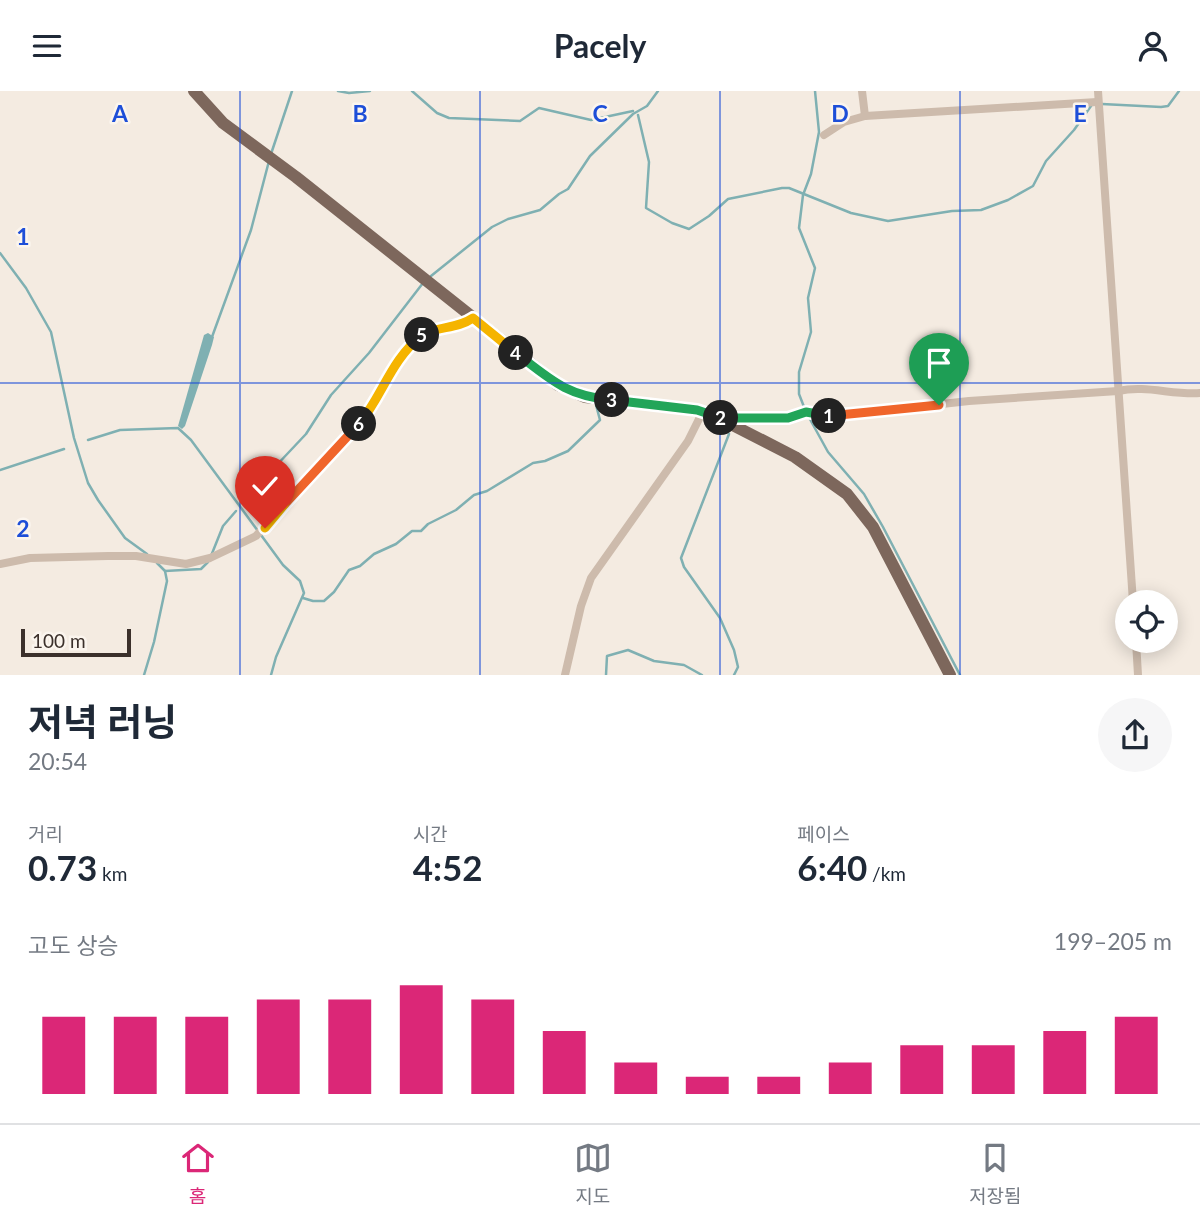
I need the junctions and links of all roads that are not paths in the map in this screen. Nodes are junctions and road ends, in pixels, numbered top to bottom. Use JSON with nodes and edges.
{"nodes":[{"id":1,"x":194,"y":91,"type":"edge"},
{"id":2,"x":862,"y":91,"type":"edge"},
{"id":3,"x":1098,"y":91,"type":"edge"},
{"id":4,"x":1097,"y":102,"type":"junction"},
{"id":5,"x":865,"y":116,"type":"junction"},
{"id":6,"x":824,"y":135,"type":"dead end"},
{"id":7,"x":473,"y":318,"type":"junction"},
{"id":8,"x":1118,"y":391,"type":"junction"},
{"id":9,"x":1200,"y":393,"type":"edge"},
{"id":10,"x":702,"y":411,"type":"junction"},
{"id":11,"x":720,"y":418,"type":"junction"},
{"id":12,"x":0,"y":564,"type":"edge"},
{"id":13,"x":1132,"y":590,"type":"edge"},
{"id":14,"x":1137,"y":653,"type":"edge"},
{"id":15,"x":565,"y":675,"type":"edge"},
{"id":16,"x":950,"y":675,"type":"edge"},
{"id":17,"x":1138,"y":675,"type":"edge"}],
"edges":[{"from":1,"to":7,"type":"main road"},
{"from":2,"to":5,"type":"street"},
{"from":3,"to":4,"type":"street"},
{"from":4,"to":5,"type":"street"},
{"from":4,"to":8,"type":"street"},
{"from":5,"to":6,"type":"street"},
{"from":7,"to":10,"type":"main road"},
{"from":7,"to":12,"type":"street"},
{"from":8,"to":9,"type":"street"},
{"from":8,"to":11,"type":"street"},
{"from":8,"to":13,"type":"street"},
{"from":10,"to":11,"type":"main road"},
{"from":10,"to":15,"type":"street"},
{"from":11,"to":16,"type":"main road"},
{"from":14,"to":17,"type":"street"}]}
